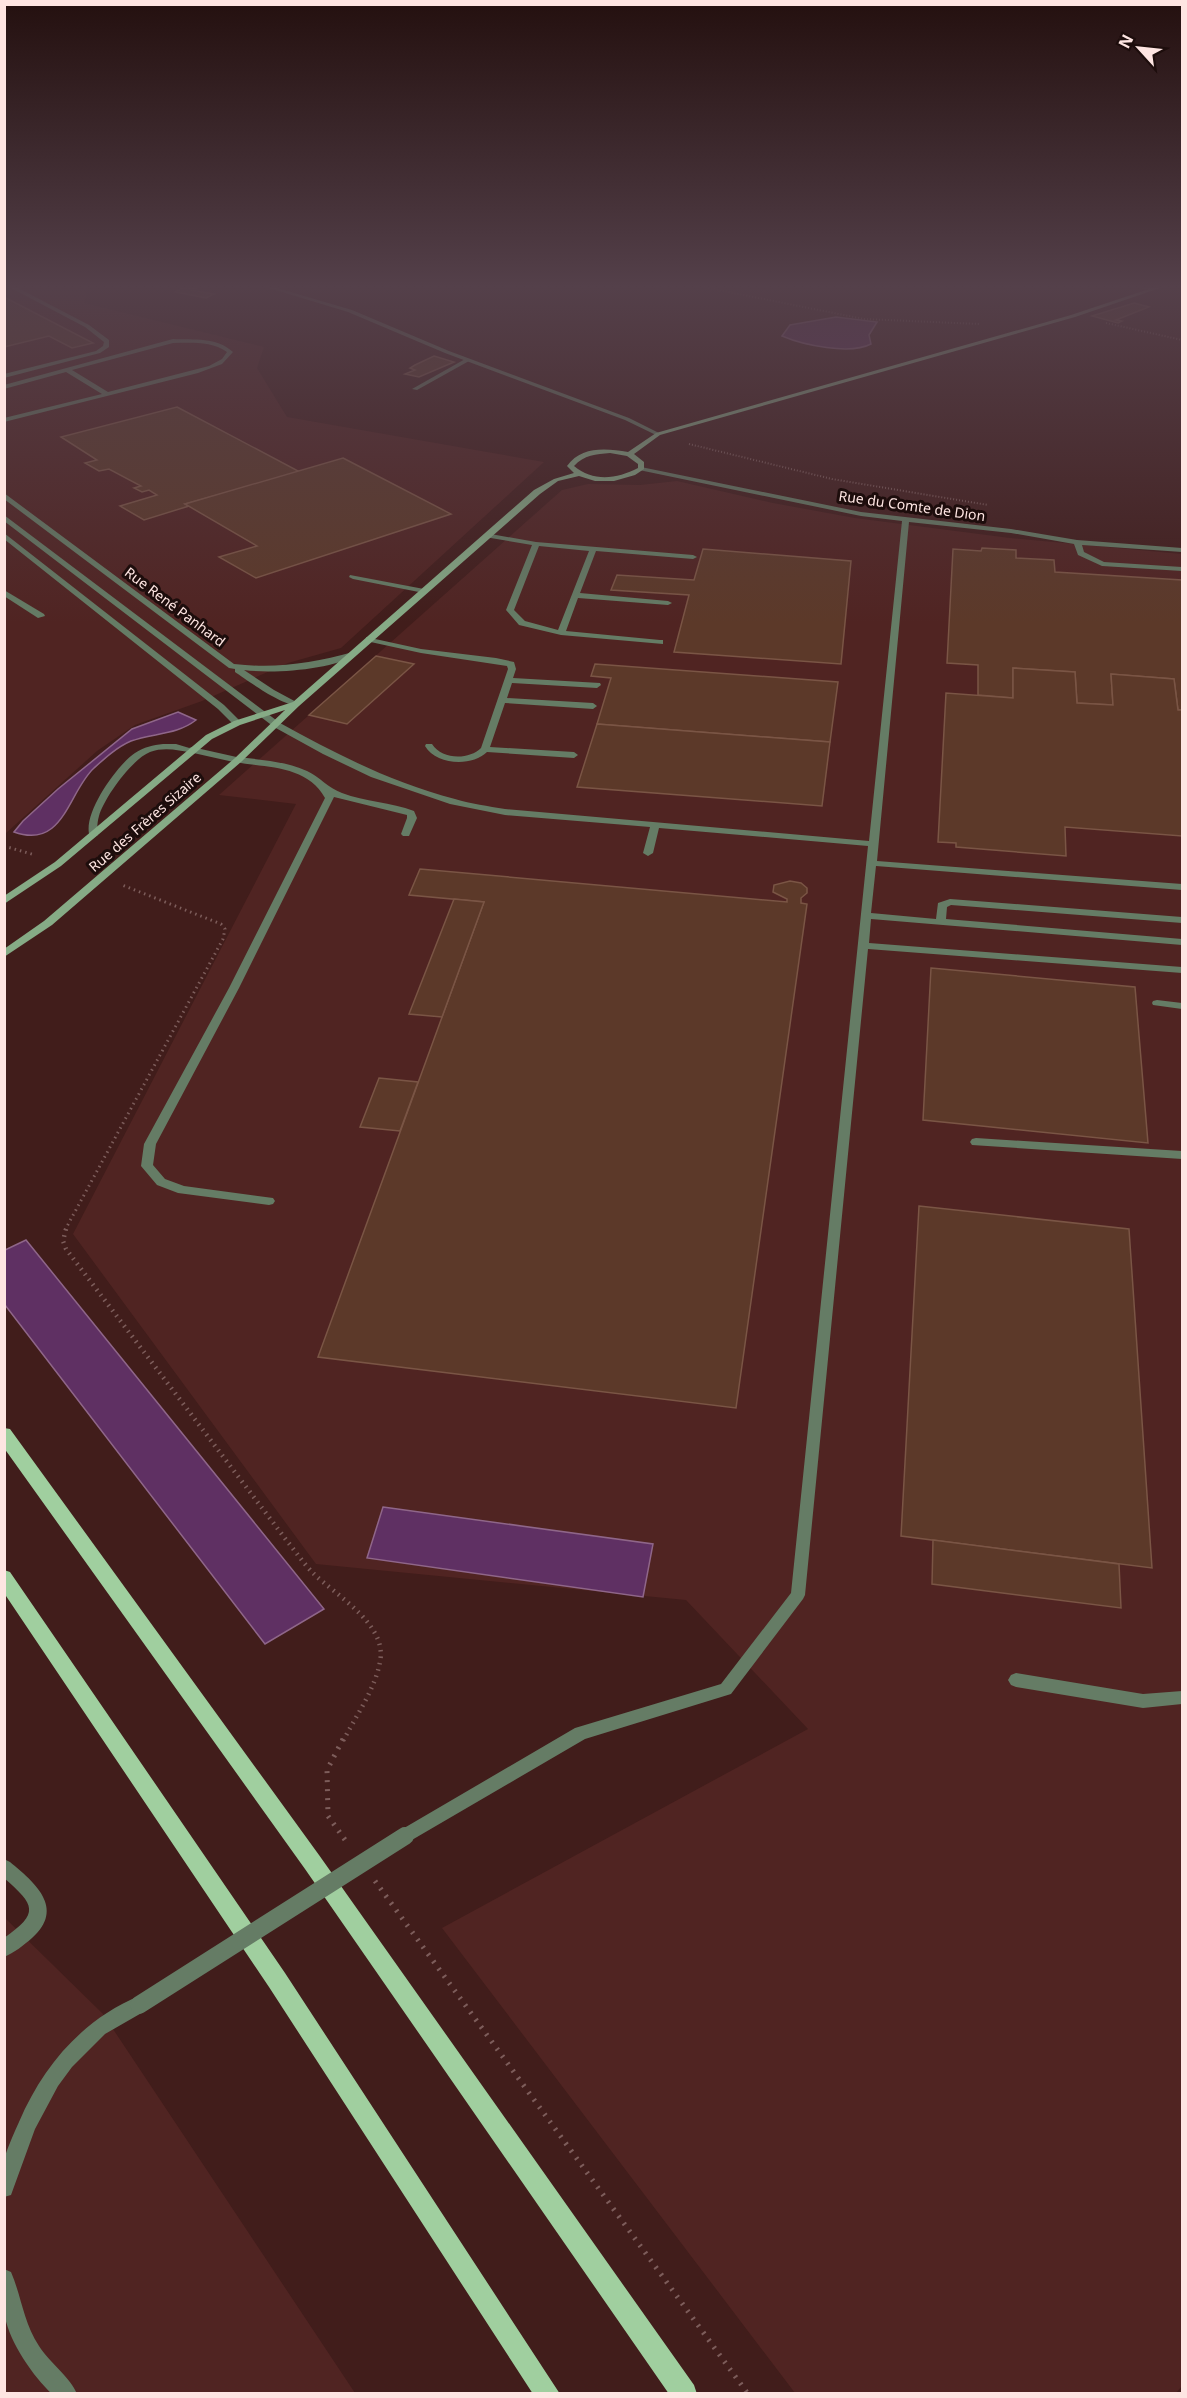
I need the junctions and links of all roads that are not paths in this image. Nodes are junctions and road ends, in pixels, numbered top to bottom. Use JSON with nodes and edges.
{"nodes":[{"id":1,"x":84,"y":400,"type":"edge"},
{"id":2,"x":575,"y":400,"type":"edge"},
{"id":3,"x":781,"y":400,"type":"edge"},
{"id":4,"x":4,"y":420,"type":"edge"},
{"id":5,"x":658,"y":434,"type":"junction"},
{"id":6,"x":629,"y":454,"type":"junction"},
{"id":7,"x":641,"y":469,"type":"junction"},
{"id":8,"x":577,"y":474,"type":"junction"},
{"id":9,"x":4,"y":495,"type":"edge"},
{"id":10,"x":4,"y":517,"type":"edge"},
{"id":11,"x":906,"y":520,"type":"junction"},
{"id":12,"x":4,"y":535,"type":"edge"},
{"id":13,"x":488,"y":535,"type":"junction"},
{"id":14,"x":1077,"y":542,"type":"junction"},
{"id":15,"x":536,"y":544,"type":"junction"},
{"id":16,"x":593,"y":549,"type":"junction"},
{"id":17,"x":1182,"y":550,"type":"edge"},
{"id":18,"x":693,"y":557,"type":"dead end"},
{"id":19,"x":1182,"y":569,"type":"edge"},
{"id":20,"x":353,"y":577,"type":"dead end"},
{"id":21,"x":424,"y":591,"type":"junction"},
{"id":22,"x":4,"y":592,"type":"edge"},
{"id":23,"x":575,"y":595,"type":"junction"},
{"id":24,"x":668,"y":603,"type":"dead end"},
{"id":25,"x":40,"y":616,"type":"dead end"},
{"id":26,"x":561,"y":633,"type":"junction"},
{"id":27,"x":369,"y":639,"type":"junction"},
{"id":28,"x":660,"y":642,"type":"dead end"},
{"id":29,"x":353,"y":654,"type":"junction"},
{"id":30,"x":232,"y":666,"type":"junction"},
{"id":31,"x":509,"y":680,"type":"junction"},
{"id":32,"x":597,"y":685,"type":"dead end"},
{"id":33,"x":502,"y":700,"type":"junction"},
{"id":34,"x":296,"y":704,"type":"junction"},
{"id":35,"x":593,"y":706,"type":"dead end"},
{"id":36,"x":260,"y":714,"type":"junction"},
{"id":37,"x":237,"y":723,"type":"junction"},
{"id":38,"x":277,"y":724,"type":"junction"},
{"id":39,"x":429,"y":746,"type":"dead end"},
{"id":40,"x":485,"y":749,"type":"junction"},
{"id":41,"x":192,"y":750,"type":"junction"},
{"id":42,"x":574,"y":755,"type":"dead end"},
{"id":43,"x":238,"y":760,"type":"junction"},
{"id":44,"x":327,"y":790,"type":"junction"},
{"id":45,"x":655,"y":825,"type":"junction"},
{"id":46,"x":406,"y":834,"type":"dead end"},
{"id":47,"x":93,"y":835,"type":"junction"},
{"id":48,"x":873,"y":844,"type":"junction"},
{"id":49,"x":648,"y":853,"type":"dead end"},
{"id":50,"x":871,"y":862,"type":"junction"},
{"id":51,"x":1182,"y":887,"type":"edge"},
{"id":52,"x":4,"y":901,"type":"edge"},
{"id":53,"x":866,"y":916,"type":"junction"},
{"id":54,"x":1182,"y":920,"type":"edge"},
{"id":55,"x":941,"y":922,"type":"junction"},
{"id":56,"x":1182,"y":942,"type":"edge"},
{"id":57,"x":863,"y":945,"type":"junction"},
{"id":58,"x":4,"y":954,"type":"edge"},
{"id":59,"x":1182,"y":970,"type":"edge"},
{"id":60,"x":1157,"y":1003,"type":"dead end"},
{"id":61,"x":1182,"y":1006,"type":"edge"},
{"id":62,"x":976,"y":1142,"type":"dead end"},
{"id":63,"x":1182,"y":1155,"type":"edge"},
{"id":64,"x":268,"y":1201,"type":"dead end"},
{"id":65,"x":4,"y":1434,"type":"edge"},
{"id":66,"x":4,"y":1577,"type":"edge"},
{"id":67,"x":1016,"y":1680,"type":"dead end"},
{"id":68,"x":1182,"y":1698,"type":"edge"},
{"id":69,"x":4,"y":1866,"type":"edge"},
{"id":70,"x":4,"y":1949,"type":"edge"},
{"id":71,"x":4,"y":2188,"type":"edge"},
{"id":72,"x":4,"y":2279,"type":"edge"},
{"id":73,"x":67,"y":2394,"type":"edge"},
{"id":74,"x":548,"y":2394,"type":"edge"},
{"id":75,"x":685,"y":2394,"type":"edge"}],
"edges":[{"from":1,"to":4,"type":"street"},
{"from":2,"to":5,"type":"street"},
{"from":3,"to":5,"type":"street"},
{"from":5,"to":6,"type":"street"},
{"from":6,"to":7,"type":"street"},
{"from":6,"to":8,"type":"street"},
{"from":7,"to":8,"type":"street"},
{"from":7,"to":11,"type":"street","name":"Rue du Comte de Dion"},
{"from":8,"to":13,"type":"street","name":"Rue des Frères Sizaire"},
{"from":9,"to":30,"type":"street","name":"Rue René Panhard"},
{"from":10,"to":36,"type":"street"},
{"from":11,"to":14,"type":"street","name":"Rue du Comte de Dion"},
{"from":11,"to":48,"type":"street"},
{"from":12,"to":37,"type":"street"},
{"from":13,"to":15,"type":"street"},
{"from":13,"to":21,"type":"street","name":"Rue des Frères Sizaire"},
{"from":14,"to":17,"type":"street","name":"Rue du Comte de Dion"},
{"from":14,"to":19,"type":"street"},
{"from":15,"to":16,"type":"street"},
{"from":15,"to":26,"type":"street"},
{"from":16,"to":18,"type":"street"},
{"from":16,"to":23,"type":"street"},
{"from":20,"to":21,"type":"street"},
{"from":21,"to":27,"type":"street","name":"Rue des Frères Sizaire"},
{"from":22,"to":25,"type":"street"},
{"from":23,"to":24,"type":"street"},
{"from":23,"to":26,"type":"street"},
{"from":26,"to":28,"type":"street"},
{"from":27,"to":29,"type":"street","name":"Rue des Frères Sizaire"},
{"from":27,"to":31,"type":"street"},
{"from":29,"to":30,"type":"street","name":"Rue René Panhard"},
{"from":29,"to":34,"type":"street","name":"Rue des Frères Sizaire"},
{"from":30,"to":34,"type":"street"},
{"from":31,"to":32,"type":"street"},
{"from":31,"to":33,"type":"street"},
{"from":33,"to":35,"type":"street"},
{"from":33,"to":40,"type":"street"},
{"from":34,"to":36,"type":"street","name":"Rue des Frères Sizaire"},
{"from":34,"to":38,"type":"street","name":"Rue des Frères Sizaire"},
{"from":36,"to":37,"type":"street","name":"Rue des Frères Sizaire"},
{"from":36,"to":38,"type":"street"},
{"from":37,"to":41,"type":"street","name":"Rue des Frères Sizaire"},
{"from":38,"to":43,"type":"street","name":"Rue des Frères Sizaire"},
{"from":38,"to":45,"type":"street"},
{"from":39,"to":40,"type":"street"},
{"from":40,"to":42,"type":"street"},
{"from":41,"to":43,"type":"street"},
{"from":41,"to":47,"type":"street","name":"Rue des Frères Sizaire"},
{"from":41,"to":47,"type":"street"},
{"from":43,"to":44,"type":"street"},
{"from":43,"to":58,"type":"street","name":"Rue des Frères Sizaire"},
{"from":44,"to":46,"type":"street"},
{"from":44,"to":64,"type":"street"},
{"from":45,"to":48,"type":"street"},
{"from":45,"to":49,"type":"street"},
{"from":47,"to":52,"type":"street","name":"Rue des Frères Sizaire"},
{"from":48,"to":50,"type":"street"},
{"from":50,"to":51,"type":"street"},
{"from":50,"to":53,"type":"street"},
{"from":53,"to":55,"type":"street"},
{"from":53,"to":57,"type":"street"},
{"from":54,"to":55,"type":"street"},
{"from":55,"to":56,"type":"street"},
{"from":57,"to":59,"type":"street"},
{"from":57,"to":71,"type":"street","bridge":true},
{"from":60,"to":61,"type":"street"},
{"from":62,"to":63,"type":"street"},
{"from":65,"to":75,"type":"main road"},
{"from":66,"to":74,"type":"main road"},
{"from":67,"to":68,"type":"street"},
{"from":69,"to":70,"type":"street"},
{"from":72,"to":73,"type":"street"}]}
